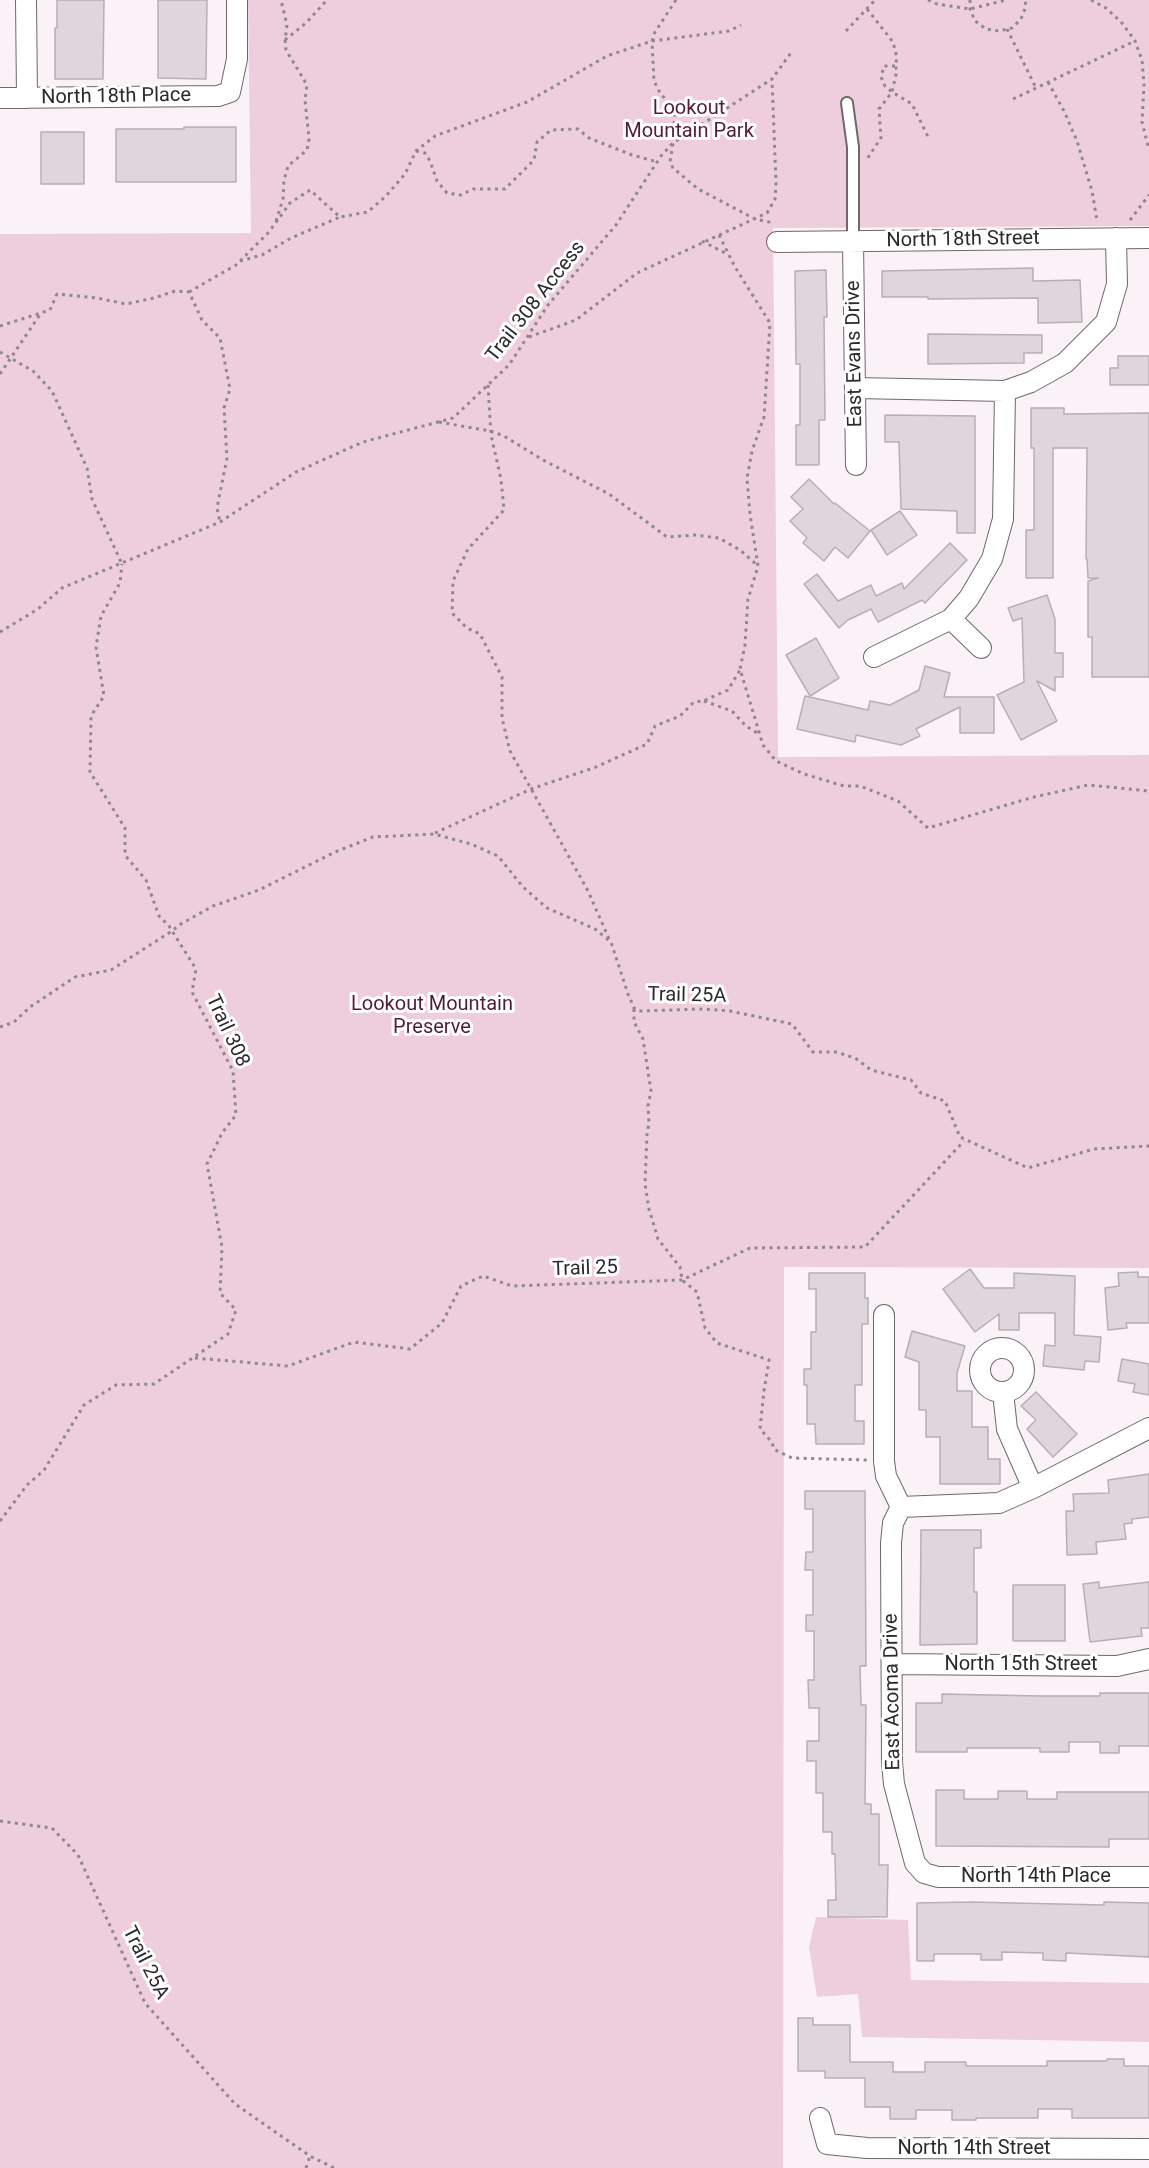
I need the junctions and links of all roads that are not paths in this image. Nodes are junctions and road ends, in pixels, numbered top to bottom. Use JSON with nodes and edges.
{"nodes":[{"id":1,"x":26,"y":0,"type":"edge"},
{"id":2,"x":237,"y":0,"type":"edge"},
{"id":3,"x":0,"y":98,"type":"edge"},
{"id":4,"x":27,"y":98,"type":"junction"},
{"id":5,"x":847,"y":102,"type":"dead end"},
{"id":6,"x":1116,"y":238,"type":"junction"},
{"id":7,"x":1149,"y":238,"type":"edge"},
{"id":8,"x":780,"y":242,"type":"road end"},
{"id":9,"x":853,"y":242,"type":"junction"},
{"id":10,"x":856,"y":388,"type":"junction"},
{"id":11,"x":1005,"y":390,"type":"junction"},
{"id":12,"x":856,"y":465,"type":"dead end"},
{"id":13,"x":951,"y":619,"type":"junction"},
{"id":14,"x":981,"y":648,"type":"dead end"},
{"id":15,"x":874,"y":657,"type":"dead end"},
{"id":16,"x":884,"y":1315,"type":"dead end"},
{"id":17,"x":1003,"y":1392,"type":"dead end"},
{"id":18,"x":1149,"y":1428,"type":"edge"},
{"id":19,"x":1033,"y":1488,"type":"junction"},
{"id":20,"x":901,"y":1507,"type":"junction"},
{"id":21,"x":1149,"y":1659,"type":"edge"},
{"id":22,"x":893,"y":1665,"type":"junction"},
{"id":23,"x":924,"y":1873,"type":"joint"},
{"id":24,"x":1149,"y":1877,"type":"edge"},
{"id":25,"x":820,"y":2118,"type":"dead end"},
{"id":26,"x":1149,"y":2149,"type":"edge"}],
"edges":[{"from":1,"to":4,"type":"street"},
{"from":2,"to":4,"type":"street","name":"North 18th Place"},
{"from":3,"to":4,"type":"street","name":"North 18th Place"},
{"from":5,"to":9,"type":"lane"},
{"from":6,"to":7,"type":"street","name":"North 18th Street"},
{"from":6,"to":9,"type":"street","name":"North 18th Street"},
{"from":6,"to":11,"type":"street"},
{"from":8,"to":9,"type":"street","name":"North 18th Street"},
{"from":9,"to":10,"type":"street","name":"East Evans Drive"},
{"from":10,"to":11,"type":"street"},
{"from":10,"to":12,"type":"street","name":"East Evans Drive"},
{"from":11,"to":13,"type":"street"},
{"from":13,"to":14,"type":"street"},
{"from":13,"to":15,"type":"street"},
{"from":16,"to":20,"type":"street"},
{"from":17,"to":19,"type":"street"},
{"from":18,"to":19,"type":"street"},
{"from":19,"to":20,"type":"street"},
{"from":20,"to":22,"type":"street","name":"East Acoma Drive"},
{"from":21,"to":22,"type":"street","name":"North 15th Street"},
{"from":22,"to":23,"type":"street","name":"East Acoma Drive"},
{"from":23,"to":24,"type":"street","name":"North 14th Place"},
{"from":25,"to":26,"type":"street","name":"North 14th Street"}]}
